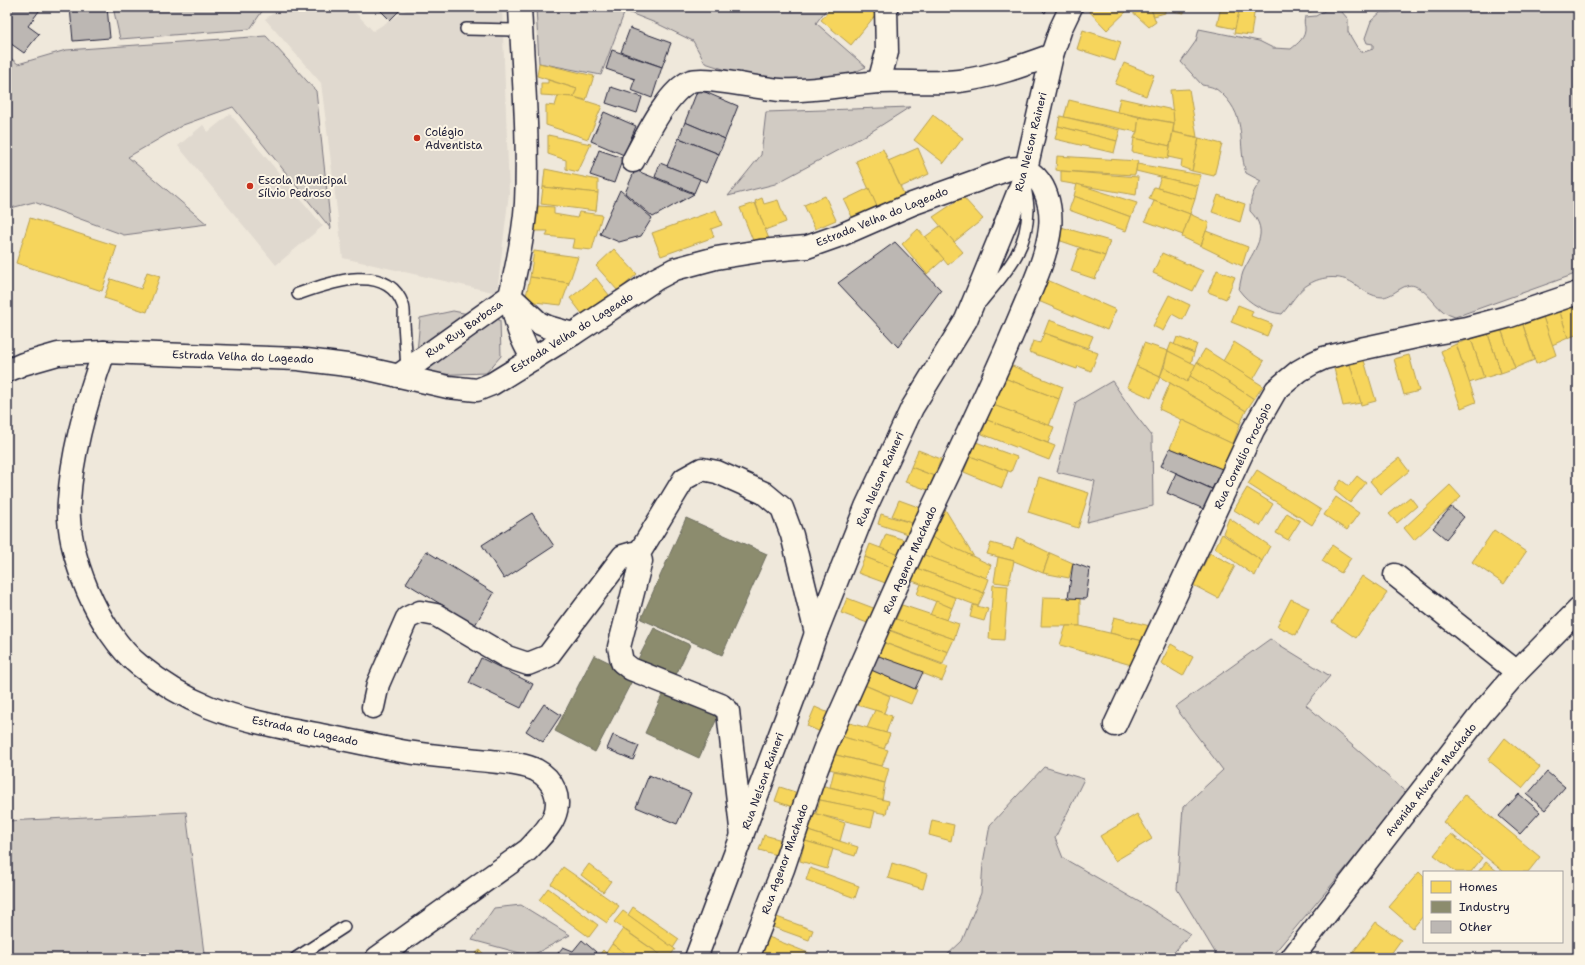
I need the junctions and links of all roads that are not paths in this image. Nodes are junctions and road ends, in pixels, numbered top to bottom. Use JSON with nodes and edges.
{"nodes":[{"id":1,"x":520,"y":7,"type":"edge"},
{"id":2,"x":886,"y":7,"type":"edge"},
{"id":3,"x":1071,"y":7,"type":"edge"},
{"id":4,"x":466,"y":30,"type":"dead end"},
{"id":5,"x":521,"y":30,"type":"junction"},
{"id":6,"x":1052,"y":55,"type":"junction"},
{"id":7,"x":879,"y":82,"type":"junction"},
{"id":8,"x":633,"y":161,"type":"dead end"},
{"id":9,"x":1024,"y":173,"type":"junction"},
{"id":10,"x":1578,"y":293,"type":"edge"},
{"id":11,"x":298,"y":294,"type":"dead end"},
{"id":12,"x":510,"y":296,"type":"junction"},
{"id":13,"x":573,"y":334,"type":"junction"},
{"id":14,"x":104,"y":352,"type":"junction"},
{"id":15,"x":533,"y":359,"type":"junction"},
{"id":16,"x":7,"y":370,"type":"edge"},
{"id":17,"x":402,"y":372,"type":"junction"},
{"id":18,"x":638,"y":555,"type":"junction"},
{"id":19,"x":1395,"y":575,"type":"dead end"},
{"id":20,"x":1578,"y":610,"type":"edge"},
{"id":21,"x":816,"y":633,"type":"junction"},
{"id":22,"x":1517,"y":672,"type":"junction"},
{"id":23,"x":373,"y":707,"type":"dead end"},
{"id":24,"x":1115,"y":725,"type":"dead end"},
{"id":25,"x":742,"y":837,"type":"junction"},
{"id":26,"x":344,"y":927,"type":"dead end"},
{"id":27,"x":296,"y":958,"type":"edge"},
{"id":28,"x":377,"y":958,"type":"edge"},
{"id":29,"x":696,"y":958,"type":"edge"},
{"id":30,"x":748,"y":958,"type":"edge"},
{"id":31,"x":1292,"y":958,"type":"edge"}],
"edges":[{"from":1,"to":5,"type":"street","name":"Rua Ruy Barbosa"},
{"from":2,"to":7,"type":"street"},
{"from":3,"to":6,"type":"street","name":"Rua Nelson Raineri"},
{"from":4,"to":5,"type":"lane"},
{"from":5,"to":12,"type":"street","name":"Rua Ruy Barbosa"},
{"from":6,"to":7,"type":"street"},
{"from":6,"to":9,"type":"street","name":"Rua Nelson Raineri"},
{"from":7,"to":8,"type":"street"},
{"from":9,"to":13,"type":"street","name":"Estrada Velha do Lageado"},
{"from":9,"to":21,"type":"street","name":"Rua Nelson Raineri"},
{"from":9,"to":30,"type":"street","name":"Rua Agenor Machado"},
{"from":10,"to":24,"type":"street","name":"Rua Cornélio Procópio"},
{"from":11,"to":17,"type":"lane"},
{"from":12,"to":13,"type":"street"},
{"from":12,"to":15,"type":"street"},
{"from":12,"to":17,"type":"street","name":"Rua Ruy Barbosa"},
{"from":13,"to":15,"type":"street","name":"Estrada Velha do Lageado"},
{"from":14,"to":16,"type":"street","name":"Estrada Velha do Lageado"},
{"from":14,"to":17,"type":"street","name":"Estrada Velha do Lageado"},
{"from":14,"to":28,"type":"street","name":"Estrada do Lageado"},
{"from":15,"to":17,"type":"street","name":"Estrada Velha do Lageado"},
{"from":18,"to":21,"type":"street"},
{"from":18,"to":23,"type":"street"},
{"from":18,"to":25,"type":"street"},
{"from":19,"to":22,"type":"street"},
{"from":20,"to":22,"type":"street","name":"Avenida Alvares Machado"},
{"from":21,"to":25,"type":"street","name":"Rua Nelson Raineri"},
{"from":22,"to":31,"type":"street","name":"Avenida Alvares Machado"},
{"from":25,"to":29,"type":"street","name":"Rua Nelson Raineri"},
{"from":26,"to":27,"type":"lane"}]}
